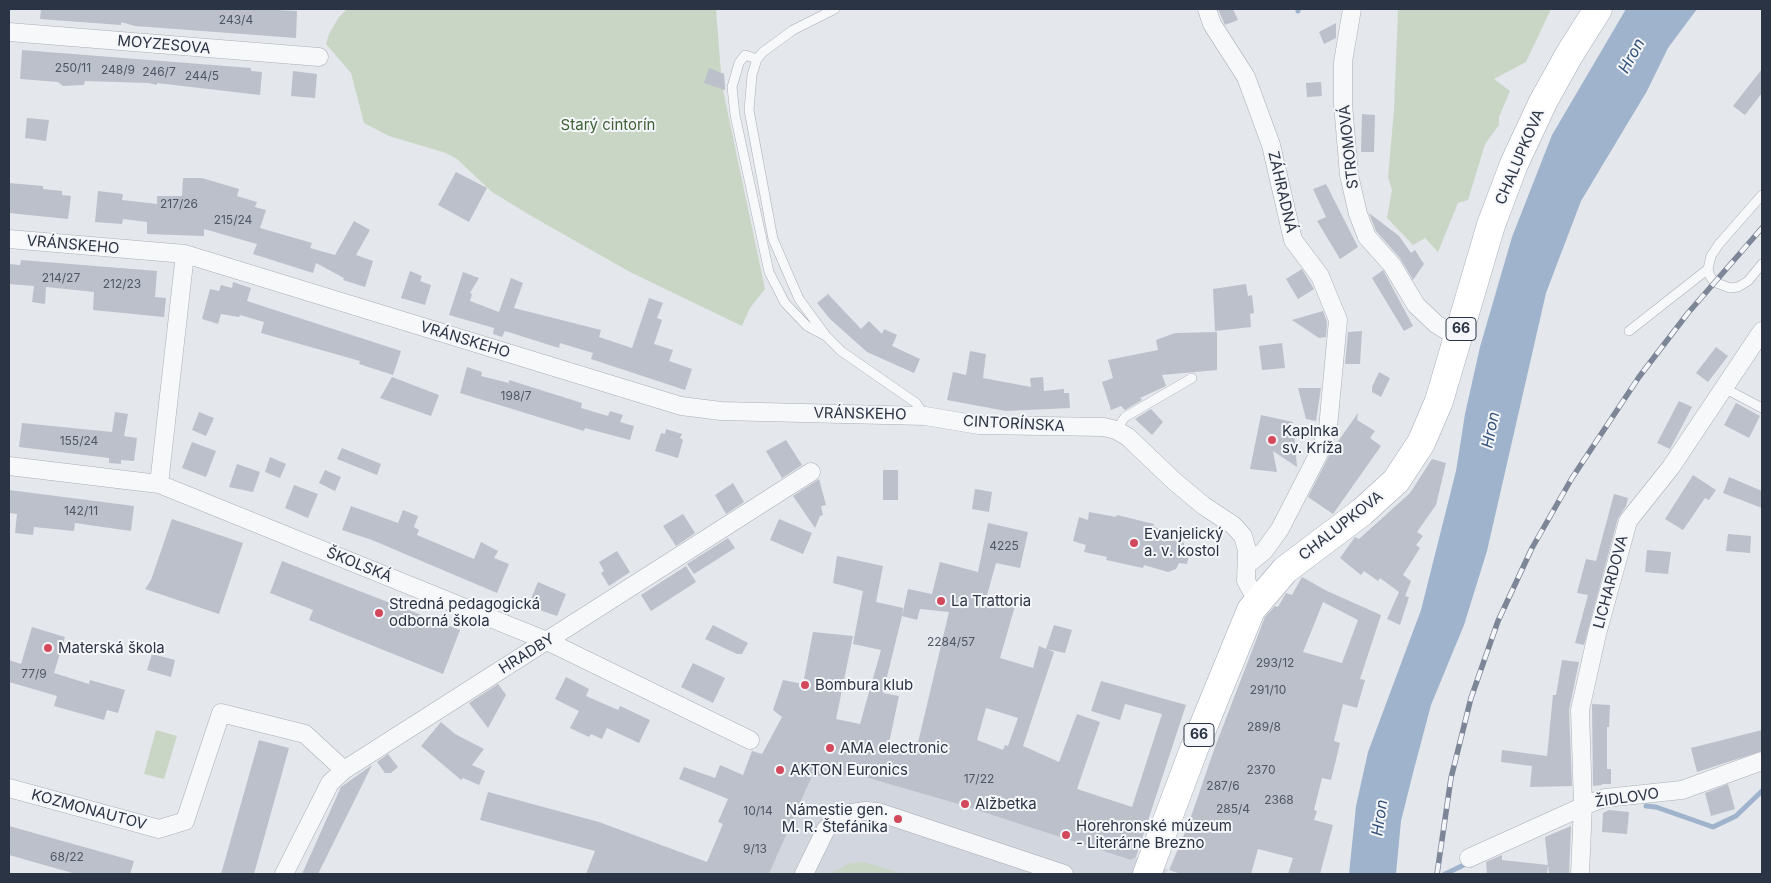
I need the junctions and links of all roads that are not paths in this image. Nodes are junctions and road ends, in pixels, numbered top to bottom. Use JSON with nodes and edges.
{"nodes":[{"id":1,"x":835,"y":9,"type":"edge"},
{"id":2,"x":1207,"y":9,"type":"edge"},
{"id":3,"x":1352,"y":9,"type":"edge"},
{"id":4,"x":1598,"y":9,"type":"edge"},
{"id":5,"x":9,"y":32,"type":"edge"},
{"id":6,"x":319,"y":58,"type":"dead end"},
{"id":7,"x":757,"y":59,"type":"junction"},
{"id":8,"x":1762,"y":195,"type":"edge"},
{"id":9,"x":9,"y":239,"type":"edge"},
{"id":10,"x":185,"y":254,"type":"junction"},
{"id":11,"x":1762,"y":264,"type":"edge"},
{"id":12,"x":1708,"y":269,"type":"junction"},
{"id":13,"x":1629,"y":331,"type":"dead end"},
{"id":14,"x":1762,"y":331,"type":"edge"},
{"id":15,"x":826,"y":336,"type":"junction"},
{"id":16,"x":1458,"y":338,"type":"junction"},
{"id":17,"x":1192,"y":378,"type":"dead end"},
{"id":18,"x":1724,"y":388,"type":"junction"},
{"id":19,"x":1762,"y":408,"type":"edge"},
{"id":20,"x":925,"y":416,"type":"junction"},
{"id":21,"x":1116,"y":430,"type":"junction"},
{"id":22,"x":9,"y":466,"type":"edge"},
{"id":23,"x":811,"y":472,"type":"dead end"},
{"id":24,"x":159,"y":484,"type":"junction"},
{"id":25,"x":1248,"y":564,"type":"junction"},
{"id":26,"x":1258,"y":600,"type":"junction"},
{"id":27,"x":546,"y":641,"type":"junction"},
{"id":28,"x":750,"y":740,"type":"dead end"},
{"id":29,"x":1762,"y":761,"type":"edge"},
{"id":30,"x":344,"y":770,"type":"junction"},
{"id":31,"x":9,"y":788,"type":"edge"},
{"id":32,"x":1583,"y":805,"type":"junction"},
{"id":33,"x":1469,"y":858,"type":"dead end"},
{"id":34,"x":284,"y":874,"type":"edge"},
{"id":35,"x":804,"y":874,"type":"edge"},
{"id":36,"x":1064,"y":874,"type":"edge"},
{"id":37,"x":1147,"y":874,"type":"edge"},
{"id":38,"x":1580,"y":874,"type":"edge"}],
"edges":[{"from":1,"to":7,"type":"lane"},
{"from":2,"to":25,"type":"street","name":"ZÁHRADNÁ"},
{"from":3,"to":16,"type":"street","name":"STROMOVÁ"},
{"from":4,"to":16,"type":"main road","name":"CHALUPKOVA","number":"66"},
{"from":5,"to":6,"type":"street","name":"MOYZESOVA"},
{"from":7,"to":15,"type":"lane"},
{"from":7,"to":15,"type":"lane"},
{"from":8,"to":12,"type":"lane"},
{"from":9,"to":10,"type":"street","name":"VRÁNSKEHO"},
{"from":10,"to":20,"type":"street","name":"VRÁNSKEHO"},
{"from":10,"to":24,"type":"street"},
{"from":11,"to":12,"type":"lane"},
{"from":12,"to":13,"type":"lane"},
{"from":14,"to":18,"type":"street","name":"LICHARDOVA"},
{"from":15,"to":20,"type":"lane"},
{"from":16,"to":26,"type":"main road","name":"CHALUPKOVA","number":"66"},
{"from":17,"to":21,"type":"lane"},
{"from":18,"to":19,"type":"lane"},
{"from":18,"to":32,"type":"street","name":"LICHARDOVA"},
{"from":20,"to":21,"type":"street","name":"CINTORÍNSKA"},
{"from":21,"to":25,"type":"street","name":"CINTORÍNSKA"},
{"from":22,"to":24,"type":"street","name":"ŠKOLSKÁ"},
{"from":23,"to":27,"type":"street","name":"HRADBY"},
{"from":24,"to":27,"type":"street","name":"ŠKOLSKÁ"},
{"from":25,"to":26,"type":"street","name":"CINTORÍNSKA"},
{"from":26,"to":37,"type":"main road","name":"CHALUPKOVA","number":"66"},
{"from":27,"to":28,"type":"street","name":"ŠKOLSKÁ"},
{"from":27,"to":30,"type":"street","name":"HRADBY"},
{"from":29,"to":32,"type":"street","name":"ŽIDLOVO"},
{"from":30,"to":31,"type":"street","name":"KOZMONAUTOV"},
{"from":30,"to":34,"type":"street","name":"HRADBY"},
{"from":32,"to":33,"type":"street","name":"ŽIDLOVO"},
{"from":32,"to":38,"type":"street","name":"LICHARDOVA"},
{"from":35,"to":36,"type":"street"}]}
